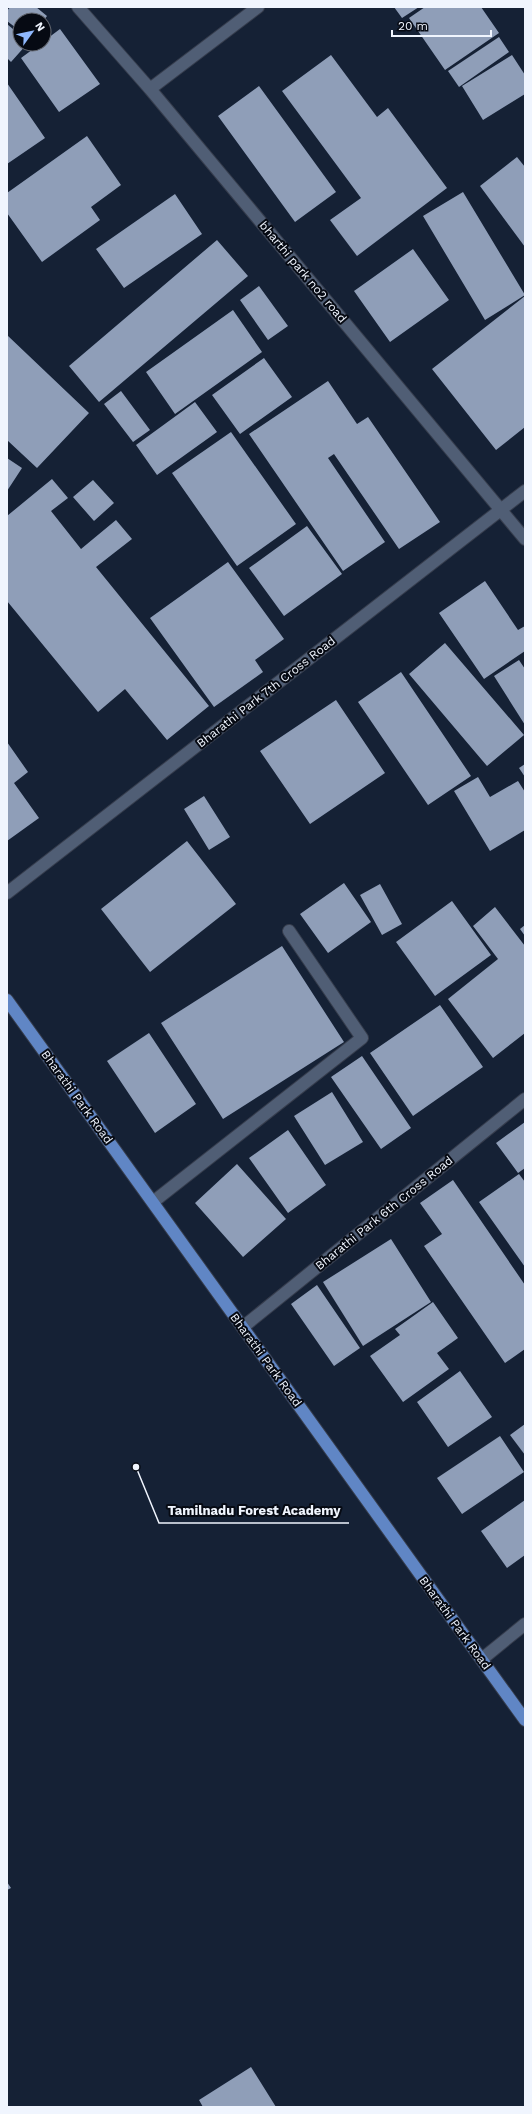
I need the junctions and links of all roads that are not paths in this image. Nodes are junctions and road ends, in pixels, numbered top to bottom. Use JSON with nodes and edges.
{"nodes":[{"id":1,"x":78,"y":7,"type":"edge"},
{"id":2,"x":258,"y":7,"type":"edge"},
{"id":3,"x":150,"y":90,"type":"junction"},
{"id":4,"x":525,"y":491,"type":"edge"},
{"id":5,"x":501,"y":510,"type":"junction"},
{"id":6,"x":525,"y":539,"type":"edge"},
{"id":7,"x":7,"y":893,"type":"edge"},
{"id":8,"x":289,"y":931,"type":"dead end"},
{"id":9,"x":7,"y":1000,"type":"edge"},
{"id":10,"x":525,"y":1099,"type":"edge"},
{"id":11,"x":152,"y":1202,"type":"junction"},
{"id":12,"x":243,"y":1327,"type":"junction"},
{"id":13,"x":525,"y":1624,"type":"edge"},
{"id":14,"x":482,"y":1659,"type":"junction"},
{"id":15,"x":525,"y":1720,"type":"edge"}],
"edges":[{"from":1,"to":3,"type":"street","name":"bharthi park no2 road"},
{"from":2,"to":3,"type":"street"},
{"from":3,"to":5,"type":"street","name":"bharthi park no2 road"},
{"from":4,"to":5,"type":"street","name":"Bharathi Park 7th Cross Road"},
{"from":5,"to":6,"type":"street","name":"bharthi park no2 road"},
{"from":5,"to":7,"type":"street","name":"Bharathi Park 7th Cross Road"},
{"from":8,"to":11,"type":"street"},
{"from":9,"to":11,"type":"main road","name":"Bharathi Park Road"},
{"from":10,"to":12,"type":"street","name":"Bharathi Park 6th Cross Road"},
{"from":11,"to":12,"type":"main road","name":"Bharathi Park Road"},
{"from":12,"to":14,"type":"main road","name":"Bharathi Park Road"},
{"from":13,"to":14,"type":"street"},
{"from":14,"to":15,"type":"main road","name":"Bharathi Park Road"}]}
